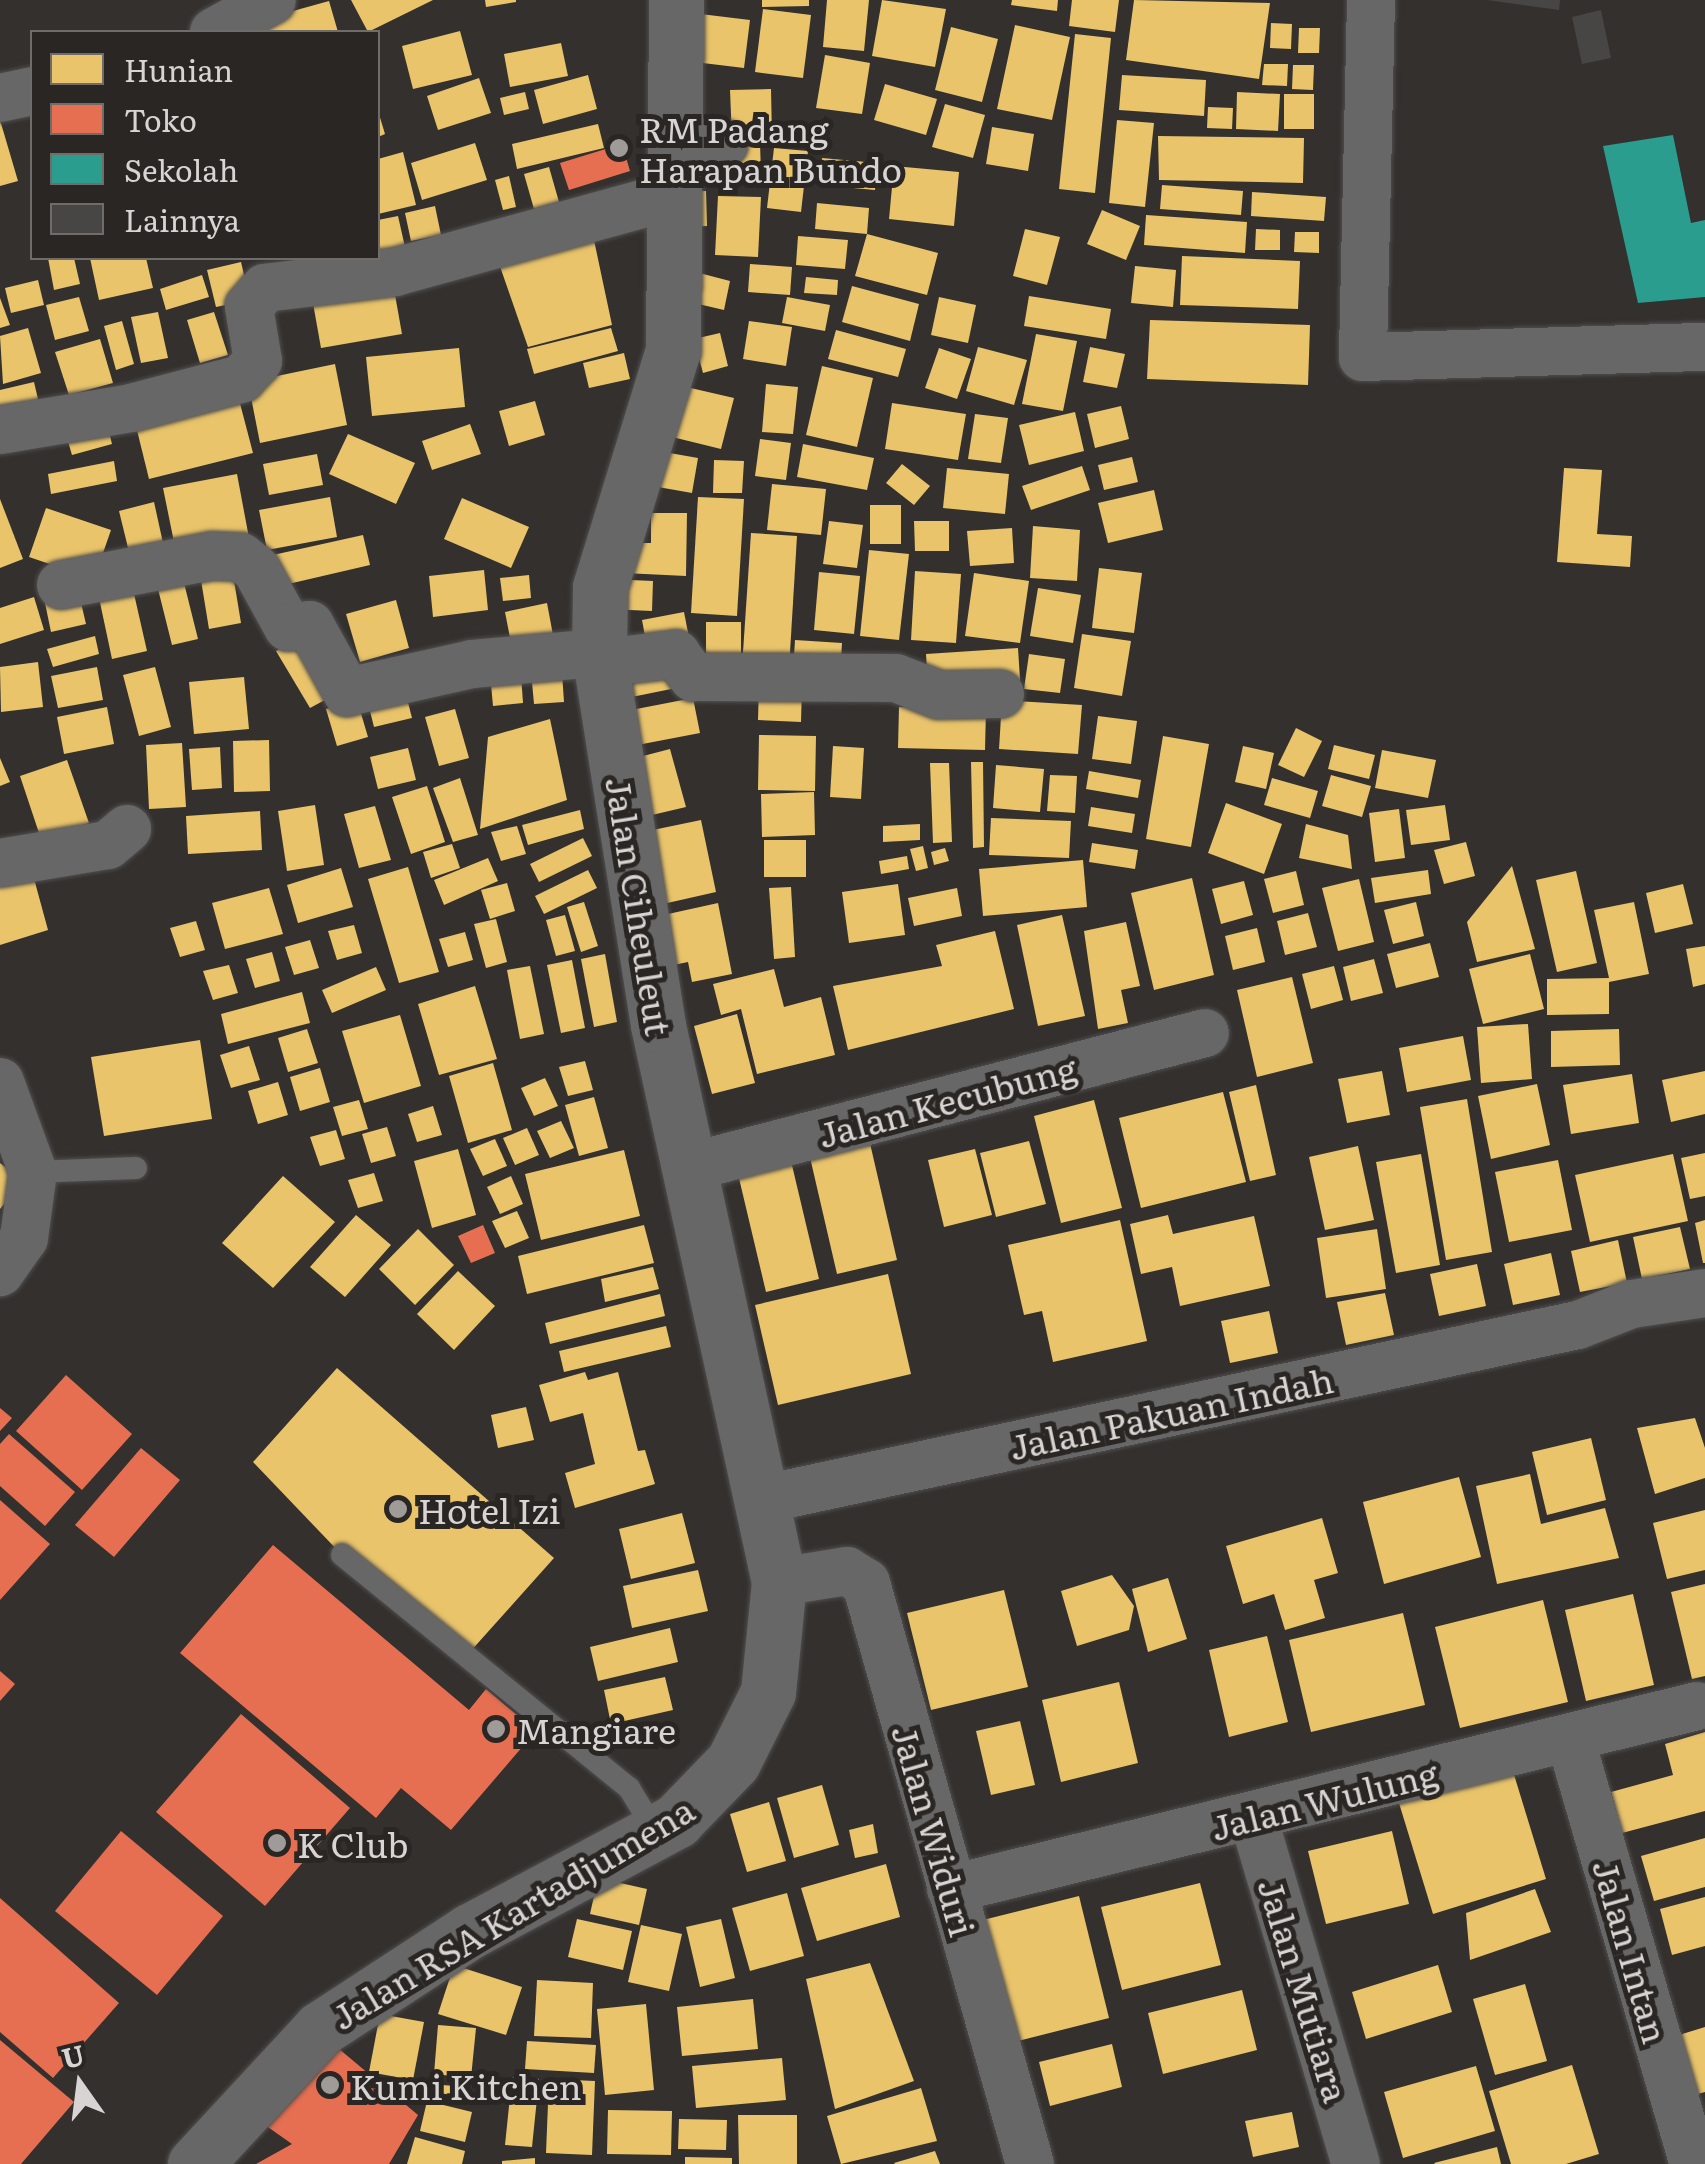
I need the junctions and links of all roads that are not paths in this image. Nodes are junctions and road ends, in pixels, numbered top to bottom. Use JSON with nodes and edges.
{"nodes":[{"id":1,"x":272,"y":0,"type":"edge"},
{"id":2,"x":676,"y":0,"type":"edge"},
{"id":3,"x":1371,"y":0,"type":"edge"},
{"id":4,"x":218,"y":30,"type":"edge"},
{"id":5,"x":30,"y":91,"type":"edge"},
{"id":6,"x":0,"y":98,"type":"edge"},
{"id":7,"x":671,"y":141,"type":"junction"},
{"id":8,"x":724,"y":144,"type":"dead end"},
{"id":9,"x":675,"y":195,"type":"junction"},
{"id":10,"x":1705,"y":347,"type":"edge"},
{"id":11,"x":0,"y":430,"type":"edge"},
{"id":12,"x":61,"y":584,"type":"dead end"},
{"id":13,"x":600,"y":658,"type":"junction"},
{"id":14,"x":1000,"y":694,"type":"dead end"},
{"id":15,"x":127,"y":829,"type":"dead end"},
{"id":16,"x":0,"y":864,"type":"edge"},
{"id":17,"x":1205,"y":1033,"type":"dead end"},
{"id":18,"x":2,"y":1088,"type":"edge"},
{"id":19,"x":33,"y":1167,"type":"junction"},
{"id":20,"x":690,"y":1167,"type":"junction"},
{"id":21,"x":136,"y":1168,"type":"dead end"},
{"id":22,"x":0,"y":1272,"type":"edge"},
{"id":23,"x":1705,"y":1294,"type":"edge"},
{"id":24,"x":1705,"y":1324,"type":"edge"},
{"id":25,"x":1578,"y":1325,"type":"junction"},
{"id":26,"x":764,"y":1499,"type":"junction"},
{"id":27,"x":342,"y":1555,"type":"dead end"},
{"id":28,"x":779,"y":1582,"type":"junction"},
{"id":29,"x":1697,"y":1706,"type":"dead end"},
{"id":30,"x":1570,"y":1738,"type":"junction"},
{"id":31,"x":680,"y":1816,"type":"junction"},
{"id":32,"x":1253,"y":1817,"type":"junction"},
{"id":33,"x":951,"y":1889,"type":"junction"},
{"id":34,"x":195,"y":2164,"type":"edge"},
{"id":35,"x":1030,"y":2164,"type":"edge"},
{"id":36,"x":1356,"y":2164,"type":"edge"},
{"id":37,"x":1694,"y":2164,"type":"edge"}],
"edges":[{"from":1,"to":4,"type":"street"},
{"from":2,"to":7,"type":"street","name":"Jalan Ciheuleut"},
{"from":3,"to":10,"type":"street"},
{"from":5,"to":6,"type":"street"},
{"from":7,"to":8,"type":"street"},
{"from":7,"to":9,"type":"street","name":"Jalan Ciheuleut"},
{"from":9,"to":11,"type":"street"},
{"from":9,"to":13,"type":"street","name":"Jalan Ciheuleut"},
{"from":12,"to":13,"type":"street"},
{"from":13,"to":14,"type":"street"},
{"from":13,"to":20,"type":"street","name":"Jalan Ciheuleut"},
{"from":15,"to":16,"type":"street"},
{"from":17,"to":20,"type":"street","name":"Jalan Kecubung"},
{"from":18,"to":19,"type":"street"},
{"from":19,"to":21,"type":"lane"},
{"from":19,"to":22,"type":"street"},
{"from":20,"to":26,"type":"street","name":"Jalan Ciheuleut"},
{"from":23,"to":25,"type":"street"},
{"from":24,"to":25,"type":"street"},
{"from":25,"to":26,"type":"street","name":"Jalan Pakuan Indah"},
{"from":26,"to":28,"type":"street","name":"Jalan Ciheuleut"},
{"from":27,"to":31,"type":"lane"},
{"from":28,"to":31,"type":"street","name":"Jalan Ciheuleut"},
{"from":28,"to":33,"type":"street","name":"Jalan Widuri"},
{"from":29,"to":30,"type":"street","name":"Jalan Wulung"},
{"from":30,"to":32,"type":"street","name":"Jalan Wulung"},
{"from":30,"to":37,"type":"street","name":"Jalan Intan"},
{"from":31,"to":34,"type":"street","name":"Jalan RSA Kartadjumena"},
{"from":32,"to":33,"type":"street","name":"Jalan Wulung"},
{"from":32,"to":36,"type":"street","name":"Jalan Mutiara"},
{"from":33,"to":35,"type":"street","name":"Jalan Widuri"}]}
